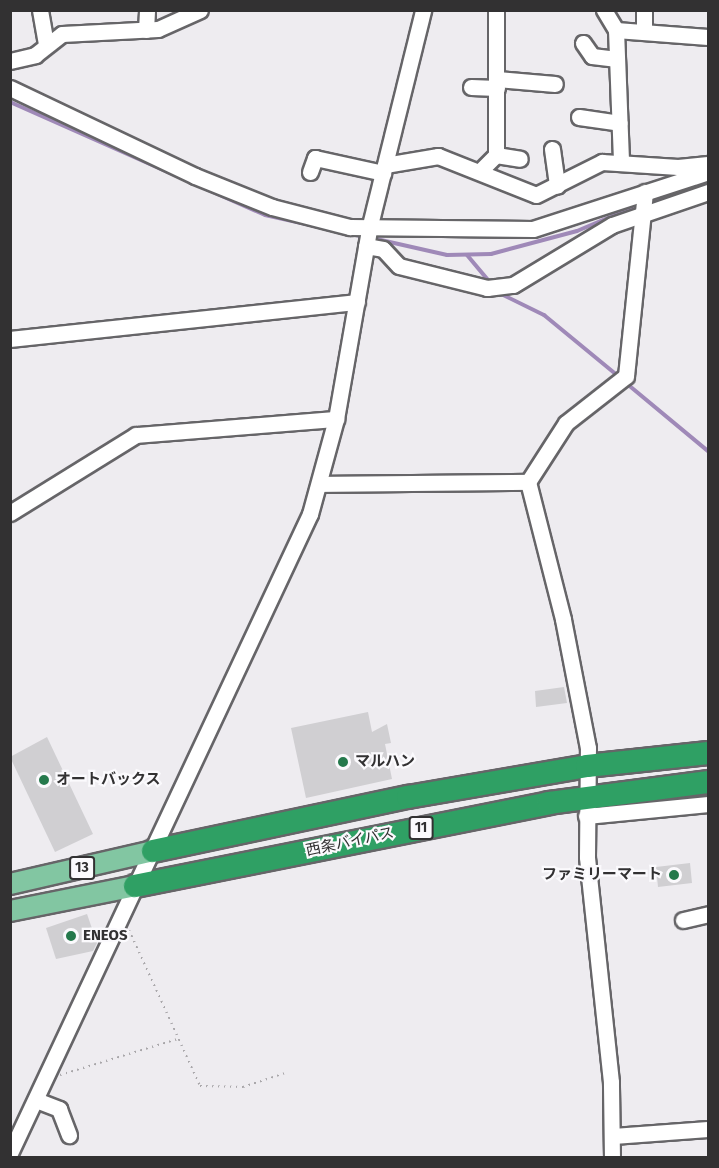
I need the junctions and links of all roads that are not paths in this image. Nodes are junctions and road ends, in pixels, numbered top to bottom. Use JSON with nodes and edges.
{"nodes":[{"id":1,"x":40,"y":10,"type":"edge"},
{"id":2,"x":147,"y":10,"type":"edge"},
{"id":3,"x":200,"y":10,"type":"edge"},
{"id":4,"x":423,"y":10,"type":"edge"},
{"id":5,"x":496,"y":10,"type":"edge"},
{"id":6,"x":604,"y":10,"type":"edge"},
{"id":7,"x":644,"y":10,"type":"edge"},
{"id":8,"x":146,"y":30,"type":"junction"},
{"id":9,"x":616,"y":30,"type":"junction"},
{"id":10,"x":644,"y":32,"type":"junction"},
{"id":11,"x":708,"y":37,"type":"edge"},
{"id":12,"x":46,"y":43,"type":"junction"},
{"id":13,"x":583,"y":43,"type":"dead end"},
{"id":14,"x":617,"y":59,"type":"junction"},
{"id":15,"x":10,"y":61,"type":"edge"},
{"id":16,"x":497,"y":84,"type":"junction"},
{"id":17,"x":555,"y":84,"type":"dead end"},
{"id":18,"x":471,"y":87,"type":"dead end"},
{"id":19,"x":10,"y":88,"type":"edge"},
{"id":20,"x":579,"y":117,"type":"dead end"},
{"id":21,"x":620,"y":123,"type":"junction"},
{"id":22,"x":552,"y":149,"type":"dead end"},
{"id":23,"x":496,"y":155,"type":"junction"},
{"id":24,"x":520,"y":159,"type":"dead end"},
{"id":25,"x":621,"y":160,"type":"junction"},
{"id":26,"x":708,"y":164,"type":"edge"},
{"id":27,"x":384,"y":169,"type":"junction"},
{"id":28,"x":480,"y":171,"type":"junction"},
{"id":29,"x":310,"y":172,"type":"dead end"},
{"id":30,"x":708,"y":172,"type":"edge"},
{"id":31,"x":557,"y":186,"type":"junction"},
{"id":32,"x":708,"y":192,"type":"edge"},
{"id":33,"x":644,"y":203,"type":"junction"},
{"id":34,"x":368,"y":238,"type":"junction"},
{"id":35,"x":357,"y":302,"type":"junction"},
{"id":36,"x":10,"y":339,"type":"edge"},
{"id":37,"x":336,"y":419,"type":"junction"},
{"id":38,"x":528,"y":482,"type":"junction"},
{"id":39,"x":320,"y":484,"type":"junction"},
{"id":40,"x":10,"y":513,"type":"edge"},
{"id":41,"x":708,"y":753,"type":"edge"},
{"id":42,"x":587,"y":766,"type":"junction"},
{"id":43,"x":708,"y":782,"type":"edge"},
{"id":44,"x":708,"y":804,"type":"edge"},
{"id":45,"x":585,"y":807,"type":"junction"},
{"id":46,"x":153,"y":851,"type":"junction"},
{"id":47,"x":10,"y":884,"type":"edge"},
{"id":48,"x":135,"y":886,"type":"junction"},
{"id":49,"x":10,"y":911,"type":"edge"},
{"id":50,"x":708,"y":914,"type":"edge"},
{"id":51,"x":683,"y":920,"type":"dead end"},
{"id":52,"x":36,"y":1100,"type":"junction"},
{"id":53,"x":708,"y":1129,"type":"edge"},
{"id":54,"x":69,"y":1135,"type":"dead end"},
{"id":55,"x":613,"y":1137,"type":"junction"},
{"id":56,"x":10,"y":1153,"type":"edge"},
{"id":57,"x":612,"y":1158,"type":"edge"}],
"edges":[{"from":1,"to":12,"type":"street"},
{"from":2,"to":8,"type":"street"},
{"from":3,"to":8,"type":"street"},
{"from":4,"to":27,"type":"street"},
{"from":5,"to":16,"type":"street"},
{"from":6,"to":9,"type":"street"},
{"from":7,"to":10,"type":"street"},
{"from":8,"to":12,"type":"street"},
{"from":9,"to":10,"type":"street"},
{"from":9,"to":14,"type":"street"},
{"from":10,"to":11,"type":"street"},
{"from":12,"to":15,"type":"street"},
{"from":13,"to":14,"type":"street"},
{"from":14,"to":21,"type":"street"},
{"from":16,"to":17,"type":"street"},
{"from":16,"to":18,"type":"street"},
{"from":16,"to":23,"type":"street"},
{"from":19,"to":34,"type":"street"},
{"from":20,"to":21,"type":"street"},
{"from":21,"to":25,"type":"street"},
{"from":22,"to":31,"type":"street"},
{"from":23,"to":24,"type":"street"},
{"from":23,"to":28,"type":"street"},
{"from":25,"to":26,"type":"street"},
{"from":25,"to":31,"type":"street"},
{"from":27,"to":28,"type":"street"},
{"from":27,"to":29,"type":"street"},
{"from":27,"to":34,"type":"street"},
{"from":28,"to":31,"type":"street"},
{"from":30,"to":33,"type":"street"},
{"from":32,"to":33,"type":"street"},
{"from":33,"to":34,"type":"street"},
{"from":33,"to":34,"type":"street"},
{"from":33,"to":38,"type":"street"},
{"from":34,"to":35,"type":"street"},
{"from":35,"to":36,"type":"street"},
{"from":35,"to":37,"type":"street"},
{"from":37,"to":39,"type":"street"},
{"from":37,"to":40,"type":"street"},
{"from":38,"to":39,"type":"street"},
{"from":38,"to":42,"type":"street"},
{"from":39,"to":46,"type":"street"},
{"from":41,"to":42,"type":"highway","number":"11"},
{"from":42,"to":45,"type":"street"},
{"from":42,"to":46,"type":"highway","number":"11"},
{"from":43,"to":45,"type":"highway","name":"西条バイパス","number":"11"},
{"from":44,"to":45,"type":"street"},
{"from":45,"to":48,"type":"highway","name":"西条バイパス","number":"11"},
{"from":45,"to":55,"type":"street"},
{"from":46,"to":47,"type":"main road","number":"13"},
{"from":46,"to":48,"type":"street"},
{"from":48,"to":49,"type":"main road","number":"13"},
{"from":48,"to":52,"type":"street"},
{"from":50,"to":51,"type":"street"},
{"from":52,"to":54,"type":"street"},
{"from":52,"to":56,"type":"street"},
{"from":53,"to":55,"type":"street"},
{"from":55,"to":57,"type":"street"}]}
